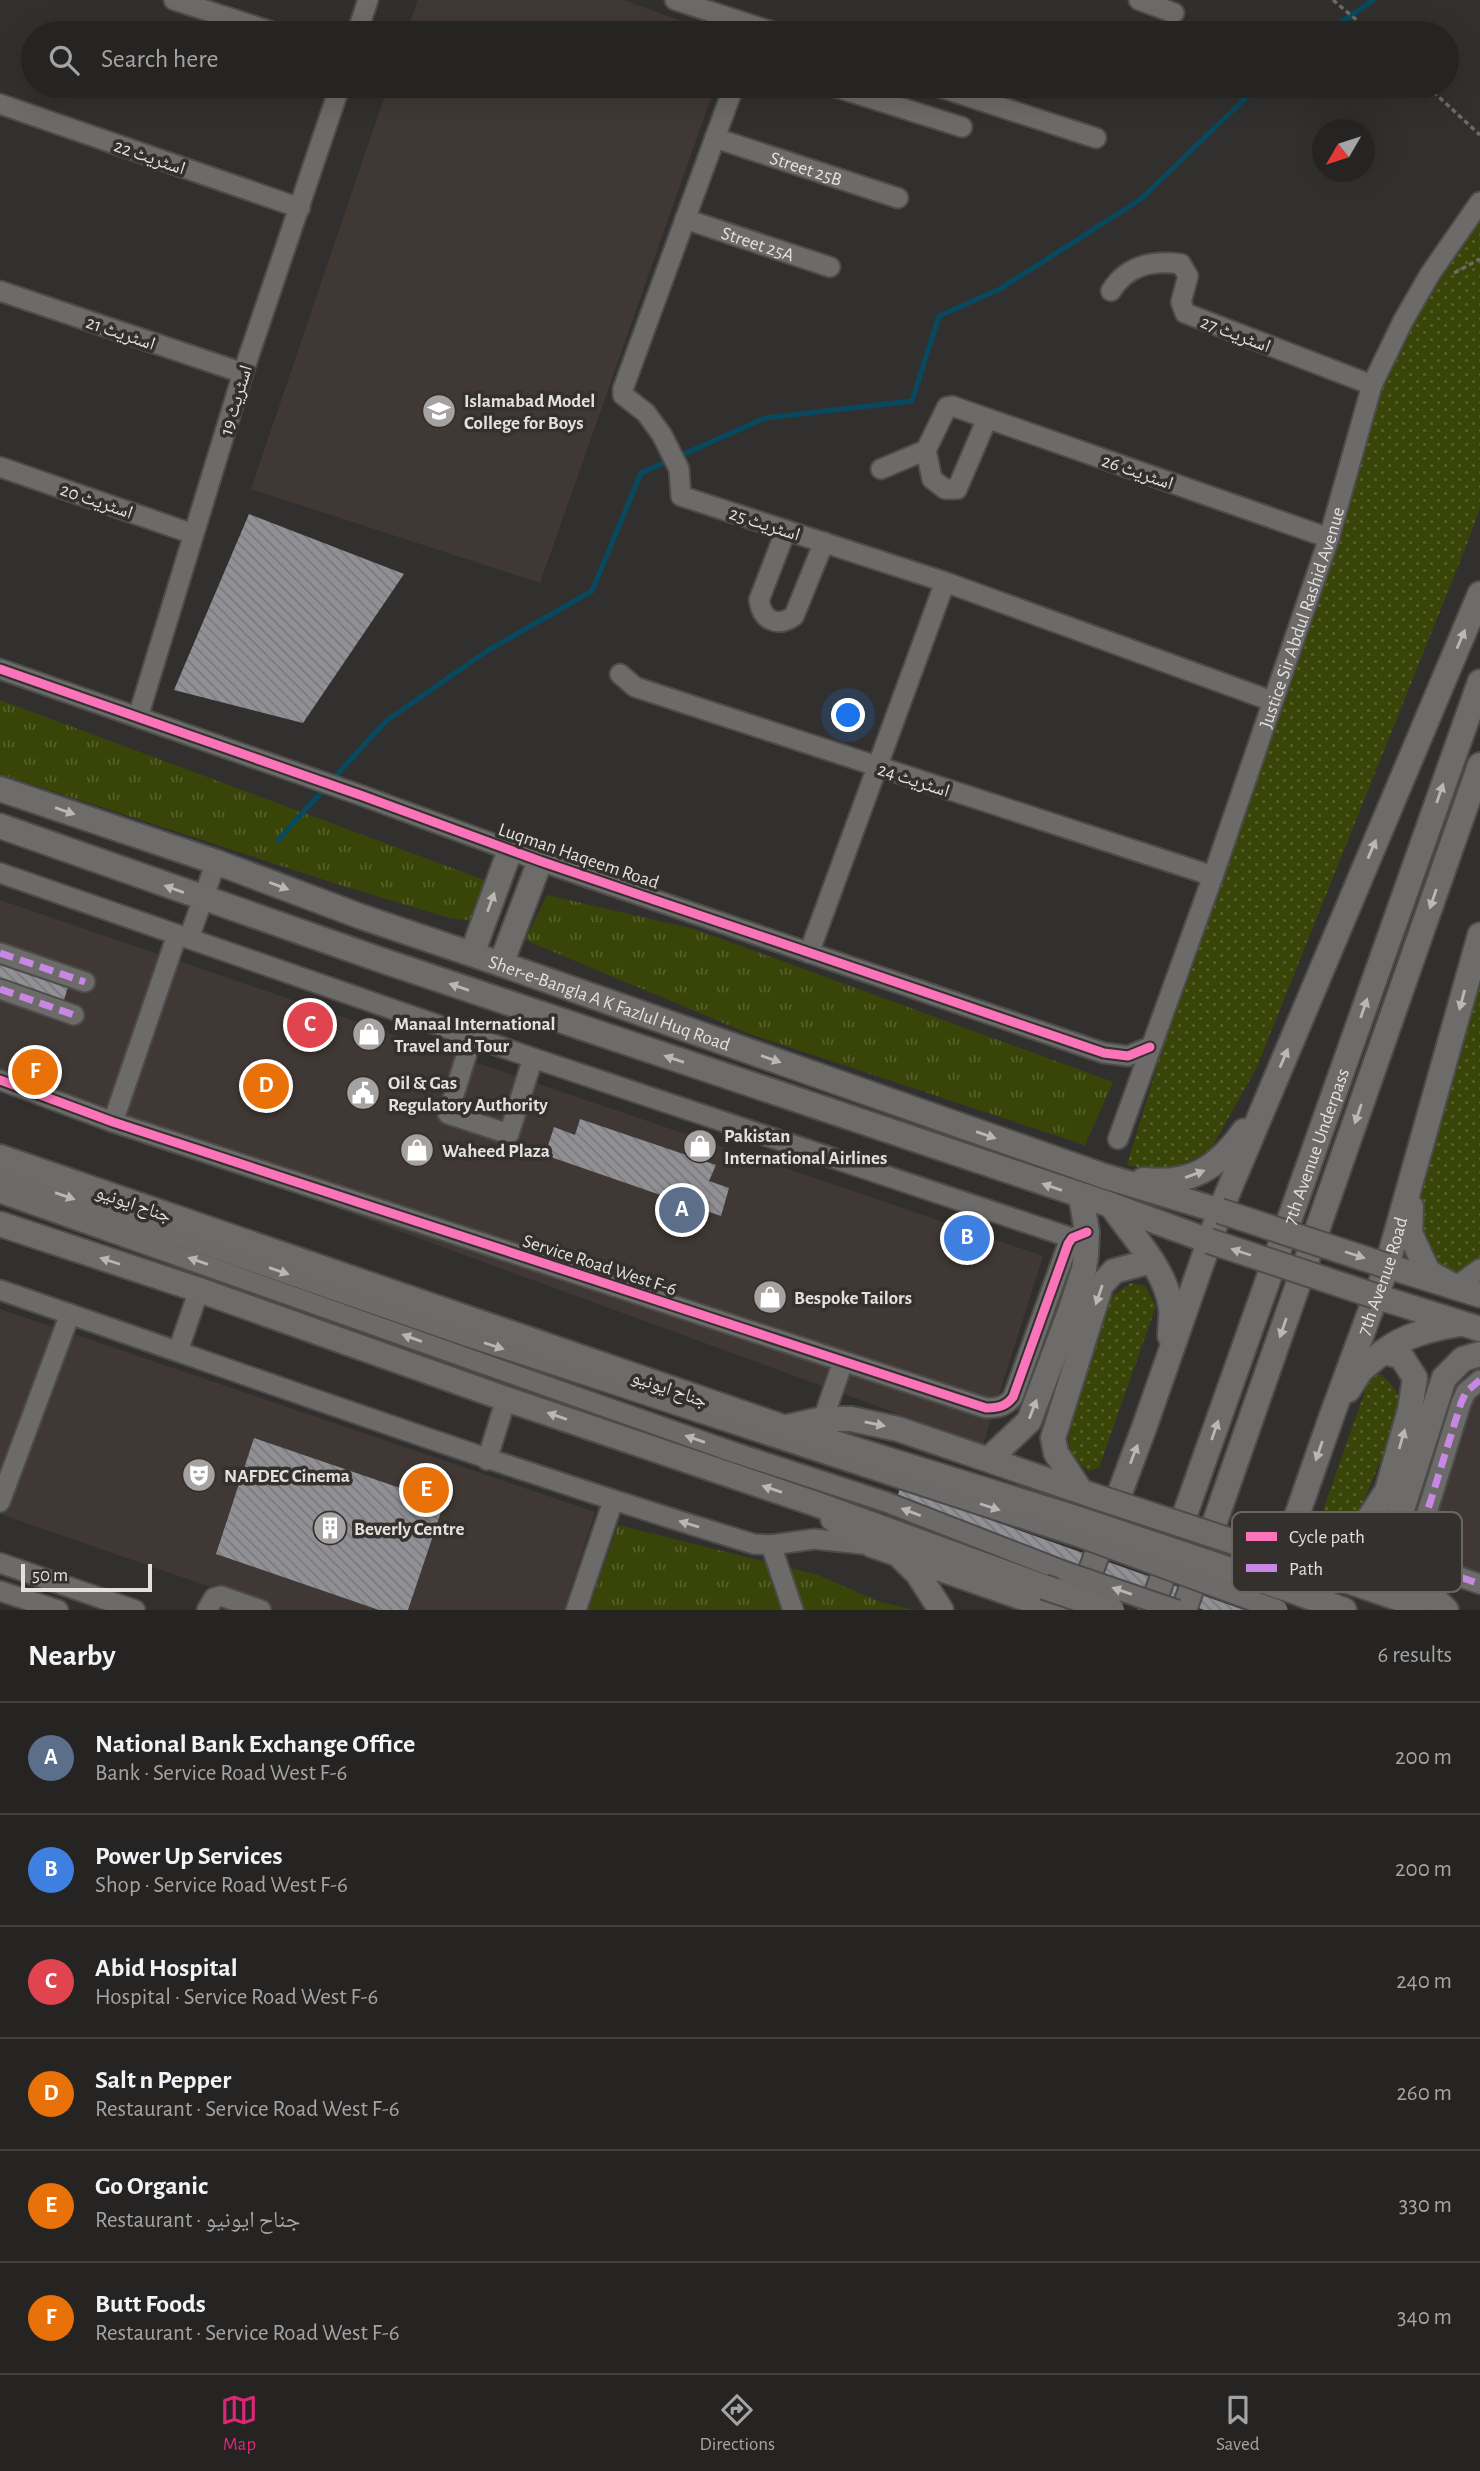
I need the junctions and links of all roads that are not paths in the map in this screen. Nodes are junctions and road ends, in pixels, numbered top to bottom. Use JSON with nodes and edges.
{"nodes":[{"id":1,"x":174,"y":0,"type":"edge"},
{"id":2,"x":368,"y":0,"type":"edge"},
{"id":3,"x":675,"y":0,"type":"edge"},
{"id":4,"x":1139,"y":0,"type":"edge"},
{"id":5,"x":711,"y":6,"type":"edge"},
{"id":6,"x":1174,"y":13,"type":"dead end"},
{"id":7,"x":239,"y":21,"type":"edge"},
{"id":8,"x":361,"y":21,"type":"edge"},
{"id":9,"x":738,"y":21,"type":"edge"},
{"id":10,"x":336,"y":98,"type":"edge"},
{"id":11,"x":730,"y":98,"type":"edge"},
{"id":12,"x":870,"y":98,"type":"edge"},
{"id":13,"x":973,"y":98,"type":"edge"},
{"id":14,"x":0,"y":104,"type":"edge"},
{"id":15,"x":962,"y":127,"type":"dead end"},
{"id":16,"x":715,"y":138,"type":"junction"},
{"id":17,"x":1096,"y":138,"type":"dead end"},
{"id":18,"x":898,"y":198,"type":"dead end"},
{"id":19,"x":1480,"y":202,"type":"edge"},
{"id":20,"x":300,"y":208,"type":"junction"},
{"id":21,"x":685,"y":219,"type":"junction"},
{"id":22,"x":830,"y":267,"type":"dead end"},
{"id":23,"x":0,"y":291,"type":"edge"},
{"id":24,"x":1111,"y":291,"type":"dead end"},
{"id":25,"x":243,"y":373,"type":"junction"},
{"id":26,"x":1372,"y":385,"type":"junction"},
{"id":27,"x":987,"y":419,"type":"junction"},
{"id":28,"x":926,"y":450,"type":"junction"},
{"id":29,"x":0,"y":467,"type":"edge"},
{"id":30,"x":881,"y":469,"type":"dead end"},
{"id":31,"x":786,"y":530,"type":"junction"},
{"id":32,"x":193,"y":534,"type":"junction"},
{"id":33,"x":1329,"y":538,"type":"junction"},
{"id":34,"x":824,"y":542,"type":"junction"},
{"id":35,"x":945,"y":582,"type":"junction"},
{"id":36,"x":1480,"y":594,"type":"edge"},
{"id":37,"x":0,"y":669,"type":"edge"},
{"id":38,"x":620,"y":674,"type":"dead end"},
{"id":39,"x":1480,"y":682,"type":"edge"},
{"id":40,"x":1272,"y":701,"type":"junction"},
{"id":41,"x":138,"y":717,"type":"junction"},
{"id":42,"x":1480,"y":765,"type":"edge"},
{"id":43,"x":876,"y":767,"type":"junction"},
{"id":44,"x":0,"y":789,"type":"edge"},
{"id":45,"x":0,"y":826,"type":"edge"},
{"id":46,"x":510,"y":850,"type":"junction"},
{"id":47,"x":540,"y":861,"type":"junction"},
{"id":48,"x":216,"y":862,"type":"junction"},
{"id":49,"x":0,"y":873,"type":"edge"},
{"id":50,"x":1213,"y":876,"type":"junction"},
{"id":51,"x":203,"y":900,"type":"junction"},
{"id":52,"x":1480,"y":935,"type":"edge"},
{"id":53,"x":183,"y":936,"type":"junction"},
{"id":54,"x":0,"y":953,"type":"edge"},
{"id":55,"x":809,"y":953,"type":"junction"},
{"id":56,"x":472,"y":954,"type":"junction"},
{"id":57,"x":501,"y":964,"type":"junction"},
{"id":58,"x":85,"y":982,"type":"dead end"},
{"id":59,"x":0,"y":989,"type":"edge"},
{"id":60,"x":74,"y":1015,"type":"dead end"},
{"id":61,"x":472,"y":1037,"type":"junction"},
{"id":62,"x":1150,"y":1047,"type":"junction"},
{"id":63,"x":533,"y":1058,"type":"junction"},
{"id":64,"x":0,"y":1080,"type":"edge"},
{"id":65,"x":1266,"y":1100,"type":"junction"},
{"id":66,"x":113,"y":1122,"type":"junction"},
{"id":67,"x":1118,"y":1139,"type":"dead end"},
{"id":68,"x":0,"y":1157,"type":"edge"},
{"id":69,"x":0,"y":1174,"type":"edge"},
{"id":70,"x":1104,"y":1176,"type":"junction"},
{"id":71,"x":1411,"y":1185,"type":"junction"},
{"id":72,"x":0,"y":1193,"type":"edge"},
{"id":73,"x":1081,"y":1196,"type":"junction"},
{"id":74,"x":1111,"y":1205,"type":"junction"},
{"id":75,"x":1220,"y":1211,"type":"junction"},
{"id":76,"x":0,"y":1224,"type":"edge"},
{"id":77,"x":1079,"y":1235,"type":"junction"},
{"id":78,"x":1209,"y":1241,"type":"junction"},
{"id":79,"x":1152,"y":1261,"type":"junction"},
{"id":80,"x":1387,"y":1266,"type":"junction"},
{"id":81,"x":1480,"y":1269,"type":"edge"},
{"id":82,"x":1455,"y":1287,"type":"junction"},
{"id":83,"x":0,"y":1290,"type":"edge"},
{"id":84,"x":199,"y":1290,"type":"junction"},
{"id":85,"x":1376,"y":1296,"type":"junction"},
{"id":86,"x":1480,"y":1296,"type":"edge"},
{"id":87,"x":70,"y":1314,"type":"junction"},
{"id":88,"x":1472,"y":1326,"type":"edge"},
{"id":89,"x":178,"y":1351,"type":"junction"},
{"id":90,"x":1383,"y":1352,"type":"junction"},
{"id":91,"x":1480,"y":1354,"type":"edge"},
{"id":92,"x":1169,"y":1361,"type":"junction"},
{"id":93,"x":843,"y":1363,"type":"junction"},
{"id":94,"x":1480,"y":1380,"type":"edge"},
{"id":95,"x":506,"y":1399,"type":"junction"},
{"id":96,"x":1332,"y":1415,"type":"junction"},
{"id":97,"x":822,"y":1419,"type":"junction"},
{"id":98,"x":783,"y":1427,"type":"junction"},
{"id":99,"x":989,"y":1459,"type":"junction"},
{"id":100,"x":487,"y":1460,"type":"junction"},
{"id":101,"x":1086,"y":1493,"type":"junction"},
{"id":102,"x":613,"y":1501,"type":"junction"},
{"id":103,"x":0,"y":1502,"type":"edge"},
{"id":104,"x":816,"y":1504,"type":"junction"},
{"id":105,"x":1298,"y":1512,"type":"edge"},
{"id":106,"x":1373,"y":1512,"type":"edge"},
{"id":107,"x":1401,"y":1512,"type":"edge"},
{"id":108,"x":1427,"y":1512,"type":"edge"},
{"id":109,"x":1082,"y":1529,"type":"junction"},
{"id":110,"x":1232,"y":1542,"type":"edge"},
{"id":111,"x":771,"y":1545,"type":"junction"},
{"id":112,"x":872,"y":1545,"type":"junction"},
{"id":113,"x":898,"y":1554,"type":"junction"},
{"id":114,"x":0,"y":1563,"type":"edge"},
{"id":115,"x":1232,"y":1573,"type":"edge"},
{"id":116,"x":1462,"y":1578,"type":"edge"},
{"id":117,"x":1480,"y":1584,"type":"edge"},
{"id":118,"x":0,"y":1591,"type":"edge"},
{"id":119,"x":1232,"y":1591,"type":"edge"},
{"id":120,"x":1234,"y":1592,"type":"edge"},
{"id":121,"x":1270,"y":1592,"type":"edge"},
{"id":122,"x":1296,"y":1592,"type":"edge"},
{"id":123,"x":1381,"y":1592,"type":"edge"},
{"id":124,"x":1427,"y":1592,"type":"edge"},
{"id":125,"x":1047,"y":1600,"type":"edge"},
{"id":126,"x":58,"y":1610,"type":"edge"},
{"id":127,"x":135,"y":1610,"type":"edge"},
{"id":128,"x":206,"y":1610,"type":"edge"},
{"id":129,"x":261,"y":1610,"type":"edge"},
{"id":130,"x":576,"y":1610,"type":"edge"},
{"id":131,"x":793,"y":1610,"type":"edge"},
{"id":132,"x":941,"y":1610,"type":"edge"},
{"id":133,"x":1076,"y":1610,"type":"edge"},
{"id":134,"x":1112,"y":1610,"type":"edge"},
{"id":135,"x":1151,"y":1610,"type":"edge"},
{"id":136,"x":1177,"y":1610,"type":"edge"},
{"id":137,"x":1184,"y":1610,"type":"edge"},
{"id":138,"x":1264,"y":1610,"type":"edge"},
{"id":139,"x":1278,"y":1610,"type":"edge"},
{"id":140,"x":1344,"y":1610,"type":"edge"},
{"id":141,"x":1433,"y":1610,"type":"edge"},
{"id":142,"x":1446,"y":1610,"type":"edge"}],
"edges":[{"from":1,"to":7,"type":"street"},
{"from":2,"to":8,"type":"street"},
{"from":3,"to":5,"type":"street"},
{"from":4,"to":6,"type":"street"},
{"from":5,"to":9,"type":"street"},
{"from":10,"to":20,"type":"street","name":"اسٹریٹ 19"},
{"from":11,"to":16,"type":"street","name":"اسٹریٹ 25"},
{"from":12,"to":15,"type":"street"},
{"from":13,"to":17,"type":"street"},
{"from":14,"to":20,"type":"street","name":"اسٹریٹ 22"},
{"from":16,"to":18,"type":"street","name":"Street 25B"},
{"from":16,"to":21,"type":"street","name":"اسٹریٹ 25"},
{"from":19,"to":26,"type":"street","name":"Justice Sir Abdul Rashid Avenue"},
{"from":20,"to":25,"type":"street","name":"اسٹریٹ 19"},
{"from":21,"to":22,"type":"street","name":"Street 25A"},
{"from":21,"to":31,"type":"street","name":"اسٹریٹ 25"},
{"from":23,"to":25,"type":"street","name":"اسٹریٹ 21"},
{"from":24,"to":26,"type":"street","name":"اسٹریٹ 27"},
{"from":25,"to":32,"type":"street","name":"اسٹریٹ 19"},
{"from":26,"to":33,"type":"street","name":"Justice Sir Abdul Rashid Avenue"},
{"from":27,"to":28,"type":"street","name":"اسٹریٹ 26"},
{"from":27,"to":28,"type":"street"},
{"from":27,"to":33,"type":"street","name":"اسٹریٹ 26"},
{"from":28,"to":30,"type":"street"},
{"from":29,"to":32,"type":"street","name":"اسٹریٹ 20"},
{"from":31,"to":34,"type":"street","name":"اسٹریٹ 25"},
{"from":31,"to":34,"type":"street"},
{"from":32,"to":41,"type":"street","name":"اسٹریٹ 19"},
{"from":33,"to":40,"type":"street","name":"Justice Sir Abdul Rashid Avenue"},
{"from":34,"to":35,"type":"street","name":"اسٹریٹ 25"},
{"from":35,"to":40,"type":"street","name":"اسٹریٹ 25"},
{"from":35,"to":43,"type":"street"},
{"from":65,"to":36,"type":"main road","one_way":true},
{"from":37,"to":41,"type":"street","name":"Luqman Haqeem Road"},
{"from":38,"to":43,"type":"street","name":"اسٹریٹ 24"},
{"from":135,"to":39,"type":"main road","name":"7th Avenue Underpass","one_way":true},
{"from":40,"to":50,"type":"street","name":"Justice Sir Abdul Rashid Avenue"},
{"from":41,"to":46,"type":"street","name":"Luqman Haqeem Road"},
{"from":42,"to":137,"type":"main road","name":"7th Avenue Underpass","one_way":true},
{"from":43,"to":50,"type":"street","name":"اسٹریٹ 24"},
{"from":43,"to":55,"type":"street"},
{"from":44,"to":48,"type":"main road","name":"Sher-e-Bangla A K Fazlul Huq Road","one_way":true},
{"from":51,"to":45,"type":"main road","name":"Sher-e-Bangla A K Fazlul Huq Road","one_way":true},
{"from":46,"to":47,"type":"street","name":"Luqman Haqeem Road"},
{"from":56,"to":46,"type":"main road","one_way":true},
{"from":47,"to":55,"type":"street","name":"Luqman Haqeem Road"},
{"from":47,"to":57,"type":"main road"},
{"from":48,"to":51,"type":"street"},
{"from":48,"to":56,"type":"main road","name":"Sher-e-Bangla A K Fazlul Huq Road","one_way":true},
{"from":49,"to":53,"type":"street"},
{"from":50,"to":62,"type":"street","name":"Justice Sir Abdul Rashid Avenue"},
{"from":51,"to":53,"type":"street"},
{"from":73,"to":51,"type":"main road","name":"Sher-e-Bangla A K Fazlul Huq Road","one_way":true},
{"from":52,"to":71,"type":"main road","name":"7th Avenue Road","one_way":true},
{"from":53,"to":61,"type":"street"},
{"from":53,"to":66,"type":"street"},
{"from":54,"to":58,"type":"street"},
{"from":55,"to":62,"type":"street","name":"Luqman Haqeem Road"},
{"from":56,"to":57,"type":"main road","name":"Sher-e-Bangla A K Fazlul Huq Road"},
{"from":57,"to":70,"type":"main road","name":"Sher-e-Bangla A K Fazlul Huq Road","one_way":true},
{"from":59,"to":60,"type":"street"},
{"from":61,"to":63,"type":"street"},
{"from":61,"to":63,"type":"street"},
{"from":62,"to":67,"type":"street","name":"Justice Sir Abdul Rashid Avenue"},
{"from":63,"to":77,"type":"street"},
{"from":64,"to":66,"type":"street","name":"Service Road West F-6"},
{"from":70,"to":65,"type":"main road","one_way":true},
{"from":65,"to":75,"type":"main road"},
{"from":66,"to":93,"type":"street","name":"Service Road West F-6"},
{"from":68,"to":98,"type":"main road","name":"جناح ایونیو"},
{"from":69,"to":109,"type":"street","one_way":true},
{"from":70,"to":75,"type":"main road","name":"Sher-e-Bangla A K Fazlul Huq Road"},
{"from":71,"to":80,"type":"main road","name":"7th Avenue Road"},
{"from":71,"to":82,"type":"main road"},
{"from":136,"to":72,"type":"street","one_way":true,"bridge":true},
{"from":73,"to":74,"type":"main road","name":"Sher-e-Bangla A K Fazlul Huq Road"},
{"from":73,"to":77,"type":"main road"},
{"from":74,"to":78,"type":"main road","name":"Sher-e-Bangla A K Fazlul Huq Road"},
{"from":74,"to":79,"type":"main road"},
{"from":75,"to":78,"type":"main road"},
{"from":75,"to":80,"type":"main road","name":"Sher-e-Bangla A K Fazlul Huq Road","one_way":true,"bridge":true},
{"from":84,"to":76,"type":"main road","one_way":true},
{"from":77,"to":93,"type":"street","name":"Service Road West F-6"},
{"from":99,"to":77,"type":"main road","one_way":true},
{"from":85,"to":78,"type":"main road","name":"Sher-e-Bangla A K Fazlul Huq Road","one_way":true,"bridge":true},
{"from":78,"to":92,"type":"main road"},
{"from":79,"to":92,"type":"main road"},
{"from":79,"to":101,"type":"main road","one_way":true},
{"from":80,"to":82,"type":"main road"},
{"from":80,"to":85,"type":"main road","name":"7th Avenue Road"},
{"from":81,"to":82,"type":"street"},
{"from":82,"to":86,"type":"main road"},
{"from":83,"to":87,"type":"street"},
{"from":84,"to":89,"type":"street"},
{"from":84,"to":95,"type":"main road"},
{"from":85,"to":88,"type":"main road"},
{"from":85,"to":96,"type":"main road","name":"7th Avenue Road"},
{"from":87,"to":89,"type":"street"},
{"from":87,"to":103,"type":"street"},
{"from":88,"to":90,"type":"main road"},
{"from":89,"to":100,"type":"street"},
{"from":90,"to":96,"type":"main road"},
{"from":106,"to":90,"type":"main road","one_way":true},
{"from":91,"to":107,"type":"main road"},
{"from":133,"to":92,"type":"main road","one_way":true},
{"from":93,"to":97,"type":"street"},
{"from":94,"to":108,"type":"street"},
{"from":95,"to":100,"type":"street"},
{"from":104,"to":95,"type":"main road","one_way":true},
{"from":96,"to":105,"type":"main road","name":"7th Avenue Road","one_way":true},
{"from":97,"to":98,"type":"main road"},
{"from":97,"to":99,"type":"main road","one_way":true},
{"from":98,"to":109,"type":"main road","name":"جناح ایونیو"},
{"from":99,"to":101,"type":"main road"},
{"from":100,"to":102,"type":"street"},
{"from":101,"to":110,"type":"main road","bridge":true},
{"from":111,"to":102,"type":"street","one_way":true},
{"from":102,"to":130,"type":"street"},
{"from":104,"to":112,"type":"main road"},
{"from":104,"to":125,"type":"main road"},
{"from":109,"to":115,"type":"main road","name":"جناح ایونیو","bridge":true},
{"from":109,"to":119,"type":"street","bridge":true},
{"from":111,"to":112,"type":"street"},
{"from":111,"to":131,"type":"street"},
{"from":112,"to":113,"type":"main road"},
{"from":113,"to":125,"type":"main road"},
{"from":113,"to":132,"type":"main road"},
{"from":114,"to":127,"type":"street"},
{"from":116,"to":117,"type":"street"},
{"from":118,"to":126,"type":"street"},
{"from":120,"to":139,"type":"street","bridge":true},
{"from":121,"to":138,"type":"main road","name":"7th Avenue Road","one_way":true},
{"from":122,"to":140,"type":"main road","name":"جناح ایونیو","bridge":true},
{"from":123,"to":141,"type":"main road"},
{"from":124,"to":142,"type":"main road"},
{"from":125,"to":134,"type":"main road","bridge":true},
{"from":128,"to":129,"type":"street"}]}
